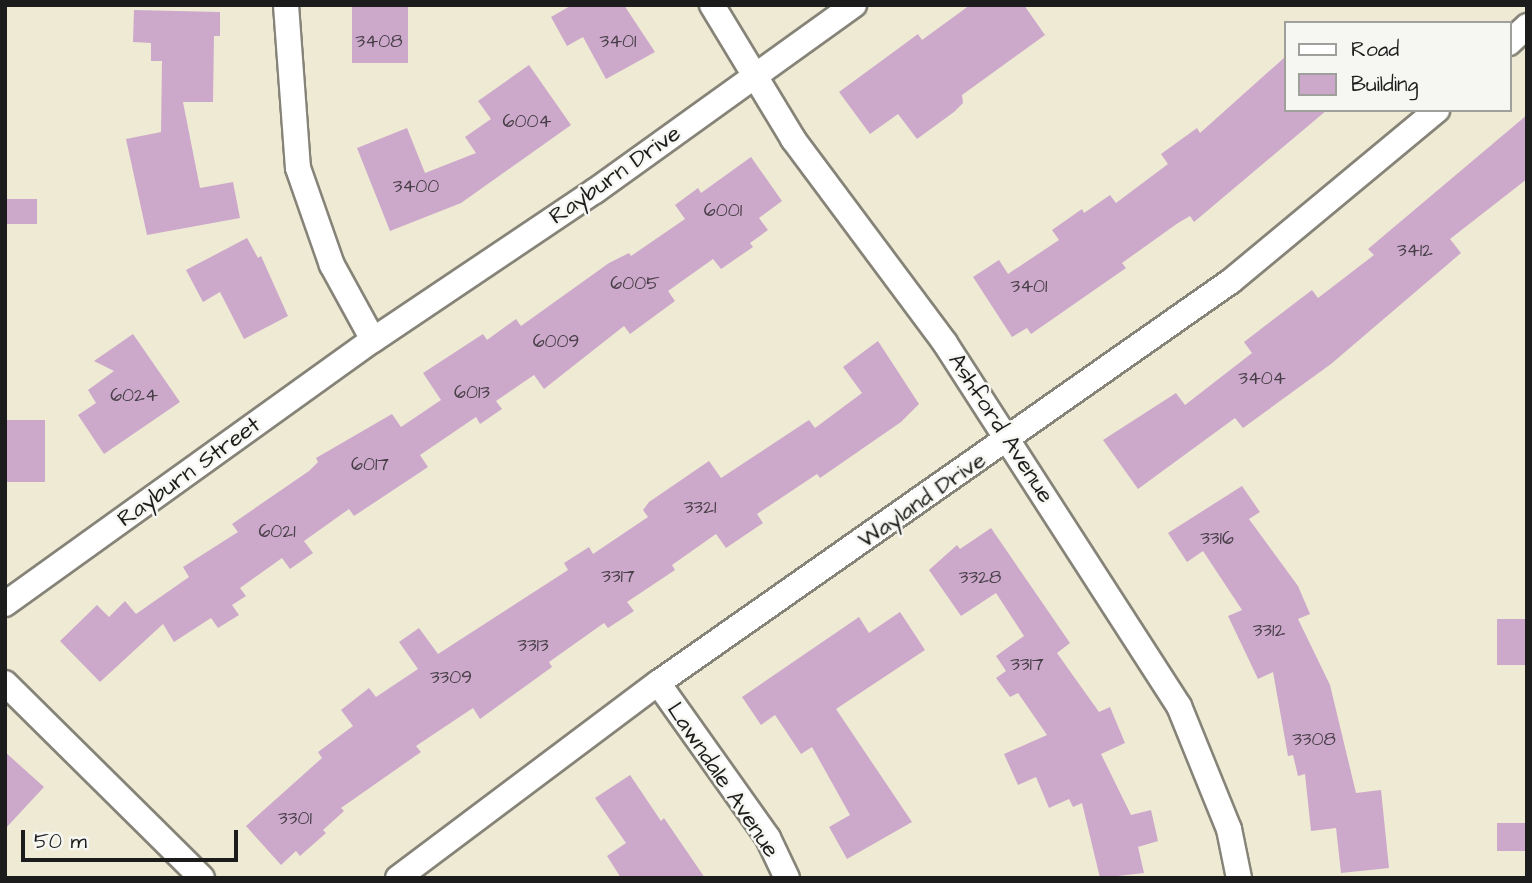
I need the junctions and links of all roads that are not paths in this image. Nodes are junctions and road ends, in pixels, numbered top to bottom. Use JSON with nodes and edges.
{"nodes":[{"id":1,"x":286,"y":5,"type":"edge"},
{"id":2,"x":712,"y":5,"type":"edge"},
{"id":3,"x":853,"y":5,"type":"edge"},
{"id":4,"x":1527,"y":26,"type":"edge"},
{"id":5,"x":1511,"y":41,"type":"edge"},
{"id":6,"x":752,"y":78,"type":"junction"},
{"id":7,"x":1435,"y":112,"type":"edge"},
{"id":8,"x":373,"y":340,"type":"junction"},
{"id":9,"x":1009,"y":439,"type":"junction"},
{"id":10,"x":5,"y":604,"type":"edge"},
{"id":11,"x":5,"y":683,"type":"edge"},
{"id":12,"x":658,"y":683,"type":"junction"},
{"id":13,"x":202,"y":878,"type":"edge"},
{"id":14,"x":398,"y":878,"type":"edge"},
{"id":15,"x":787,"y":878,"type":"edge"},
{"id":16,"x":1239,"y":878,"type":"edge"}],
"edges":[{"from":1,"to":8,"type":"street"},
{"from":2,"to":6,"type":"street","name":"Ashford Avenue"},
{"from":3,"to":6,"type":"street","name":"Rayburn Drive"},
{"from":4,"to":5,"type":"street"},
{"from":6,"to":8,"type":"street","name":"Rayburn Drive"},
{"from":6,"to":9,"type":"street","name":"Ashford Avenue"},
{"from":7,"to":9,"type":"street","name":"Wayland Drive"},
{"from":8,"to":10,"type":"street","name":"Rayburn Street"},
{"from":9,"to":12,"type":"street","name":"Wayland Drive"},
{"from":9,"to":16,"type":"street","name":"Ashford Avenue"},
{"from":11,"to":13,"type":"street"},
{"from":12,"to":14,"type":"street","name":"Wayland Drive"},
{"from":12,"to":15,"type":"street","name":"Lawndale Avenue"}]}
